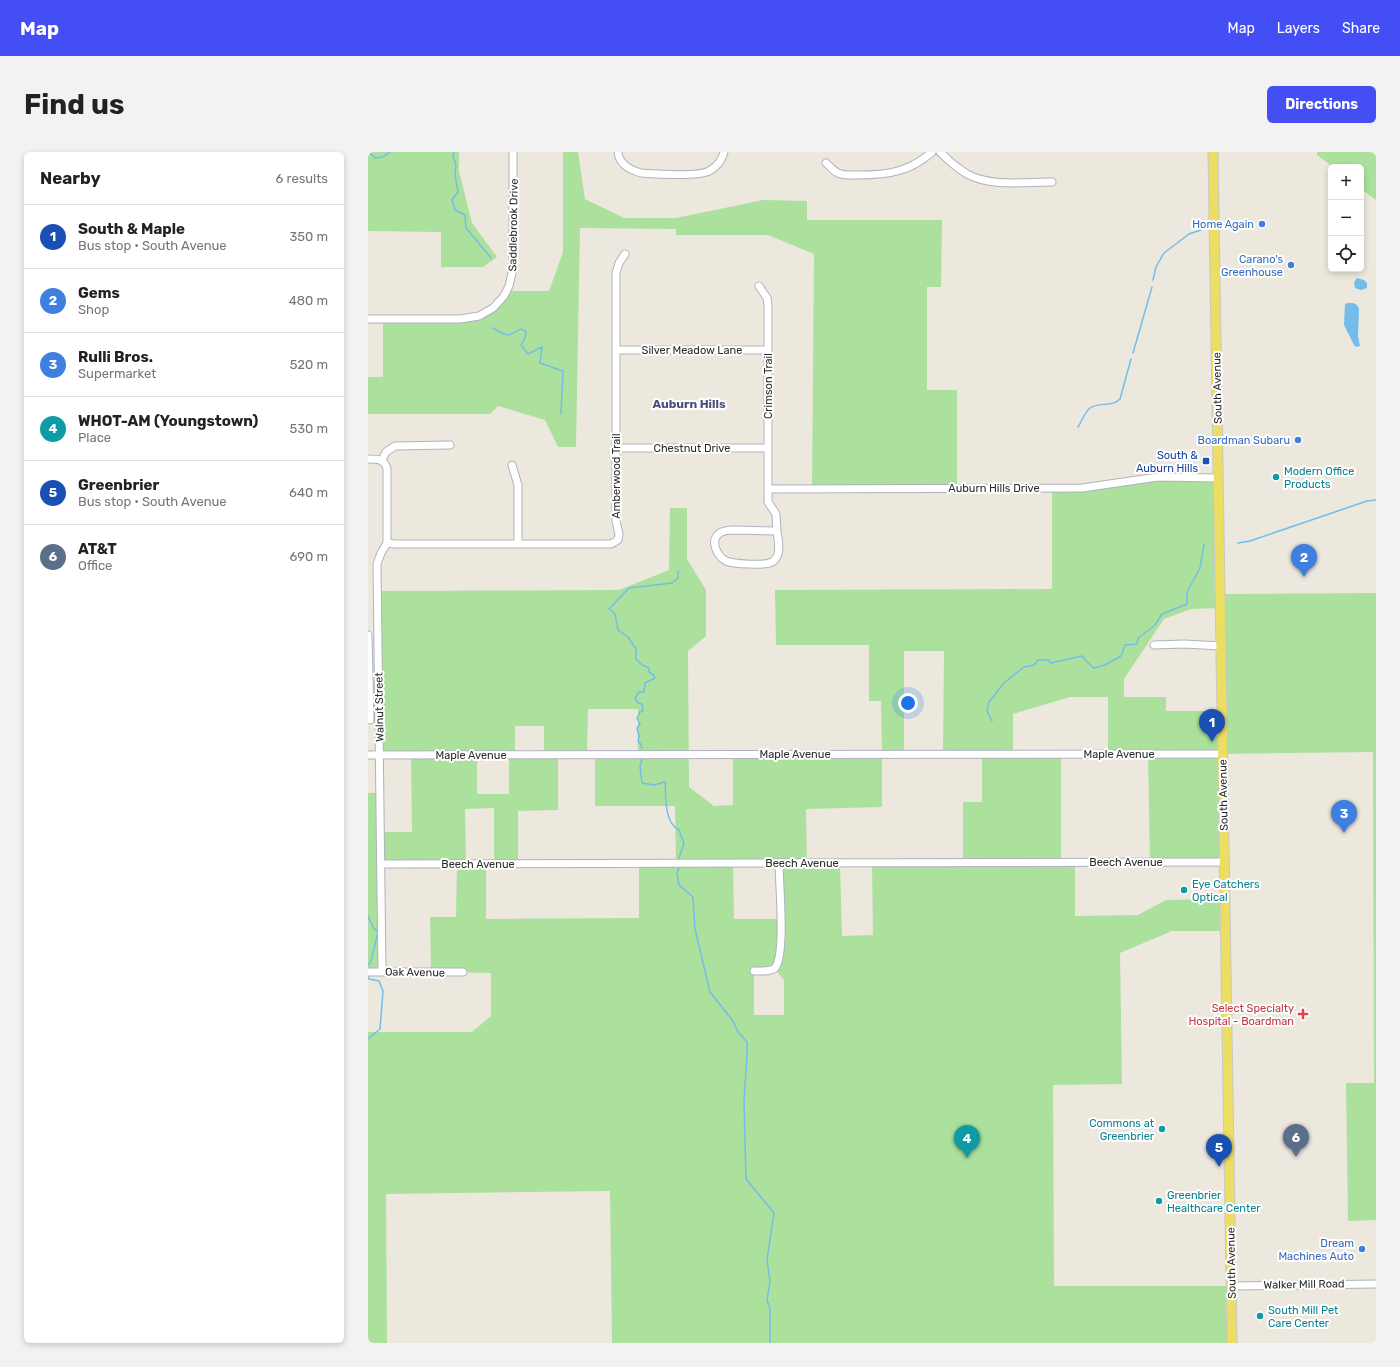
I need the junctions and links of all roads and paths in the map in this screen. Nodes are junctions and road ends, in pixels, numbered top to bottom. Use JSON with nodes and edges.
{"nodes":[{"id":1,"x":514,"y":152,"type":"edge"},
{"id":2,"x":618,"y":152,"type":"edge"},
{"id":3,"x":724,"y":152,"type":"edge"},
{"id":4,"x":932,"y":152,"type":"edge"},
{"id":5,"x":940,"y":152,"type":"edge"},
{"id":6,"x":1213,"y":152,"type":"edge"},
{"id":7,"x":826,"y":163,"type":"dead end"},
{"id":8,"x":1052,"y":182,"type":"dead end"},
{"id":9,"x":625,"y":254,"type":"dead end"},
{"id":10,"x":759,"y":286,"type":"dead end"},
{"id":11,"x":368,"y":319,"type":"edge"},
{"id":12,"x":616,"y":350,"type":"junction"},
{"id":13,"x":768,"y":350,"type":"junction"},
{"id":14,"x":450,"y":445,"type":"dead end"},
{"id":15,"x":616,"y":448,"type":"junction"},
{"id":16,"x":768,"y":448,"type":"junction"},
{"id":17,"x":368,"y":459,"type":"edge"},
{"id":18,"x":382,"y":460,"type":"junction"},
{"id":19,"x":512,"y":465,"type":"dead end"},
{"id":20,"x":1218,"y":478,"type":"junction"},
{"id":21,"x":768,"y":488,"type":"junction"},
{"id":22,"x":777,"y":531,"type":"junction"},
{"id":23,"x":387,"y":543,"type":"junction"},
{"id":24,"x":518,"y":544,"type":"junction"},
{"id":25,"x":368,"y":635,"type":"edge"},
{"id":26,"x":1154,"y":644,"type":"dead end"},
{"id":27,"x":368,"y":646,"type":"edge"},
{"id":28,"x":378,"y":646,"type":"junction"},
{"id":29,"x":1221,"y":646,"type":"junction"},
{"id":30,"x":370,"y":720,"type":"dead end"},
{"id":31,"x":1223,"y":754,"type":"junction"},
{"id":32,"x":368,"y":755,"type":"edge"},
{"id":33,"x":380,"y":755,"type":"junction"},
{"id":34,"x":1224,"y":862,"type":"junction"},
{"id":35,"x":779,"y":863,"type":"junction"},
{"id":36,"x":381,"y":864,"type":"junction"},
{"id":37,"x":754,"y":971,"type":"dead end"},
{"id":38,"x":368,"y":972,"type":"edge"},
{"id":39,"x":382,"y":972,"type":"junction"},
{"id":40,"x":463,"y":972,"type":"dead end"},
{"id":41,"x":1376,"y":1284,"type":"edge"},
{"id":42,"x":1232,"y":1286,"type":"junction"},
{"id":43,"x":1232,"y":1343,"type":"edge"}],
"edges":[{"from":1,"to":11,"type":"street","name":"Saddlebrook Drive"},
{"from":2,"to":3,"type":"street"},
{"from":4,"to":7,"type":"street"},
{"from":5,"to":8,"type":"street"},
{"from":6,"to":20,"type":"main road","name":"South Avenue"},
{"from":9,"to":12,"type":"street","name":"Amberwood Trail"},
{"from":10,"to":13,"type":"street","name":"Crimson Trail"},
{"from":12,"to":13,"type":"street","name":"Silver Meadow Lane"},
{"from":12,"to":15,"type":"street","name":"Amberwood Trail"},
{"from":13,"to":16,"type":"street","name":"Crimson Trail"},
{"from":14,"to":18,"type":"street"},
{"from":15,"to":16,"type":"street","name":"Chestnut Drive"},
{"from":15,"to":24,"type":"street","name":"Amberwood Trail"},
{"from":16,"to":21,"type":"street","name":"Crimson Trail"},
{"from":17,"to":18,"type":"street"},
{"from":18,"to":23,"type":"street","name":"Walnut Street"},
{"from":19,"to":24,"type":"street"},
{"from":20,"to":21,"type":"street","name":"Auburn Hills Drive"},
{"from":20,"to":29,"type":"main road","name":"South Avenue"},
{"from":21,"to":22,"type":"street","name":"Crimson Trail"},
{"from":22,"to":22,"type":"street","name":"Crimson Trail"},
{"from":23,"to":24,"type":"street","name":"Amberwood Trail"},
{"from":23,"to":28,"type":"street","name":"Walnut Street"},
{"from":25,"to":27,"type":"street"},
{"from":26,"to":29,"type":"street"},
{"from":27,"to":28,"type":"street"},
{"from":27,"to":30,"type":"street"},
{"from":28,"to":33,"type":"street","name":"Walnut Street"},
{"from":29,"to":31,"type":"main road","name":"South Avenue"},
{"from":31,"to":33,"type":"street","name":"Maple Avenue"},
{"from":31,"to":34,"type":"main road","name":"South Avenue"},
{"from":32,"to":33,"type":"street","name":"Maple Avenue"},
{"from":33,"to":36,"type":"street","name":"Walnut Street"},
{"from":34,"to":35,"type":"street","name":"Beech Avenue"},
{"from":34,"to":42,"type":"main road","name":"South Avenue"},
{"from":35,"to":36,"type":"street","name":"Beech Avenue"},
{"from":35,"to":37,"type":"street"},
{"from":36,"to":39,"type":"street","name":"Walnut Street"},
{"from":38,"to":39,"type":"street","name":"Oak Avenue"},
{"from":39,"to":40,"type":"street","name":"Oak Avenue"},
{"from":41,"to":42,"type":"street","name":"Walker Mill Road"},
{"from":42,"to":43,"type":"main road","name":"South Avenue"}]}
